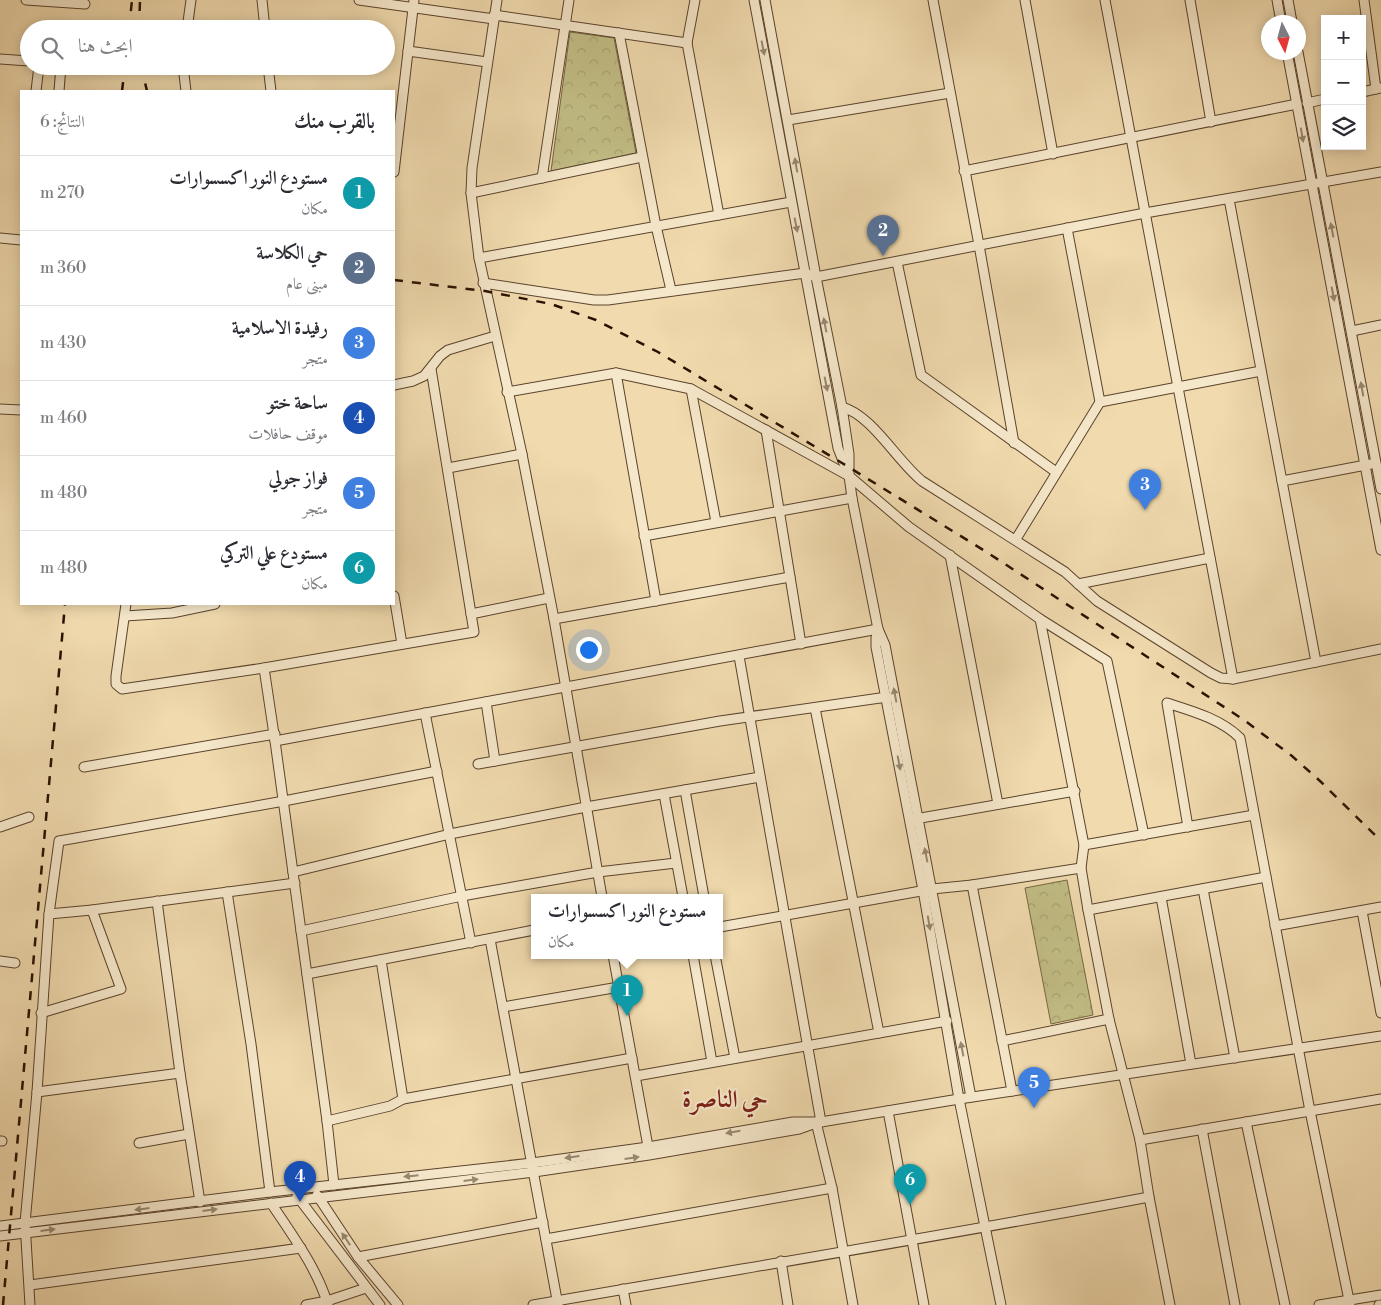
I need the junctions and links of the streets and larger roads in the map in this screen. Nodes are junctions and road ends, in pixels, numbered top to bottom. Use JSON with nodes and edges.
{"nodes":[{"id":1,"x":26,"y":0,"type":"edge"},
{"id":2,"x":191,"y":0,"type":"edge"},
{"id":3,"x":262,"y":0,"type":"edge"},
{"id":4,"x":359,"y":0,"type":"edge"},
{"id":5,"x":497,"y":0,"type":"edge"},
{"id":6,"x":569,"y":0,"type":"edge"},
{"id":7,"x":695,"y":0,"type":"edge"},
{"id":8,"x":754,"y":0,"type":"edge"},
{"id":9,"x":765,"y":0,"type":"edge"},
{"id":10,"x":932,"y":0,"type":"edge"},
{"id":11,"x":1025,"y":0,"type":"edge"},
{"id":12,"x":1105,"y":0,"type":"edge"},
{"id":13,"x":1190,"y":0,"type":"edge"},
{"id":14,"x":1277,"y":0,"type":"edge"},
{"id":15,"x":1288,"y":0,"type":"edge"},
{"id":16,"x":1364,"y":0,"type":"edge"},
{"id":17,"x":85,"y":4,"type":"dead end"},
{"id":18,"x":413,"y":4,"type":"edge"},
{"id":19,"x":1280,"y":15,"type":"edge"},
{"id":20,"x":1291,"y":15,"type":"edge"},
{"id":21,"x":494,"y":17,"type":"junction"},
{"id":22,"x":188,"y":20,"type":"edge"},
{"id":23,"x":264,"y":20,"type":"edge"},
{"id":24,"x":565,"y":26,"type":"junction"},
{"id":25,"x":619,"y":33,"type":"junction"},
{"id":26,"x":686,"y":43,"type":"junction"},
{"id":27,"x":408,"y":51,"type":"junction"},
{"id":28,"x":0,"y":58,"type":"edge"},
{"id":29,"x":1289,"y":60,"type":"edge"},
{"id":30,"x":1300,"y":60,"type":"edge"},
{"id":31,"x":20,"y":61,"type":"edge"},
{"id":32,"x":487,"y":62,"type":"junction"},
{"id":33,"x":38,"y":75,"type":"edge"},
{"id":34,"x":61,"y":75,"type":"edge"},
{"id":35,"x":184,"y":75,"type":"edge"},
{"id":36,"x":269,"y":75,"type":"edge"},
{"id":37,"x":1379,"y":88,"type":"edge"},
{"id":38,"x":36,"y":90,"type":"edge"},
{"id":39,"x":60,"y":90,"type":"edge"},
{"id":40,"x":186,"y":90,"type":"edge"},
{"id":41,"x":271,"y":90,"type":"edge"},
{"id":42,"x":1366,"y":91,"type":"edge"},
{"id":43,"x":950,"y":93,"type":"junction"},
{"id":44,"x":1321,"y":100,"type":"edge"},
{"id":45,"x":1308,"y":102,"type":"junction"},
{"id":46,"x":1297,"y":104,"type":"junction"},
{"id":47,"x":788,"y":120,"type":"junction"},
{"id":48,"x":1211,"y":122,"type":"junction"},
{"id":49,"x":1131,"y":138,"type":"junction"},
{"id":50,"x":395,"y":152,"type":"edge"},
{"id":51,"x":1053,"y":154,"type":"junction"},
{"id":52,"x":642,"y":158,"type":"junction"},
{"id":53,"x":964,"y":171,"type":"junction"},
{"id":54,"x":1381,"y":172,"type":"edge"},
{"id":55,"x":542,"y":178,"type":"junction"},
{"id":56,"x":1322,"y":183,"type":"junction"},
{"id":57,"x":1312,"y":185,"type":"junction"},
{"id":58,"x":471,"y":193,"type":"junction"},
{"id":59,"x":1229,"y":199,"type":"junction"},
{"id":60,"x":791,"y":202,"type":"junction"},
{"id":61,"x":1145,"y":213,"type":"junction"},
{"id":62,"x":720,"y":215,"type":"junction"},
{"id":63,"x":656,"y":226,"type":"junction"},
{"id":64,"x":1067,"y":228,"type":"junction"},
{"id":65,"x":20,"y":237,"type":"edge"},
{"id":66,"x":0,"y":238,"type":"edge"},
{"id":67,"x":979,"y":245,"type":"junction"},
{"id":68,"x":479,"y":258,"type":"junction"},
{"id":69,"x":896,"y":262,"type":"junction"},
{"id":70,"x":805,"y":272,"type":"junction"},
{"id":71,"x":816,"y":277,"type":"junction"},
{"id":72,"x":484,"y":283,"type":"junction"},
{"id":73,"x":671,"y":290,"type":"junction"},
{"id":74,"x":1381,"y":325,"type":"edge"},
{"id":75,"x":1352,"y":331,"type":"junction"},
{"id":76,"x":495,"y":336,"type":"junction"},
{"id":77,"x":431,"y":369,"type":"junction"},
{"id":78,"x":1261,"y":371,"type":"junction"},
{"id":79,"x":616,"y":374,"type":"junction"},
{"id":80,"x":395,"y":385,"type":"edge"},
{"id":81,"x":1178,"y":387,"type":"junction"},
{"id":82,"x":691,"y":389,"type":"junction"},
{"id":83,"x":507,"y":392,"type":"junction"},
{"id":84,"x":1100,"y":402,"type":"junction"},
{"id":85,"x":842,"y":407,"type":"junction"},
{"id":86,"x":0,"y":408,"type":"edge"},
{"id":87,"x":20,"y":410,"type":"edge"},
{"id":88,"x":766,"y":430,"type":"junction"},
{"id":89,"x":1014,"y":443,"type":"junction"},
{"id":90,"x":522,"y":454,"type":"junction"},
{"id":91,"x":1379,"y":463,"type":"edge"},
{"id":92,"x":1365,"y":465,"type":"junction"},
{"id":93,"x":448,"y":468,"type":"junction"},
{"id":94,"x":1056,"y":472,"type":"junction"},
{"id":95,"x":849,"y":476,"type":"junction"},
{"id":96,"x":1282,"y":481,"type":"junction"},
{"id":97,"x":1381,"y":489,"type":"edge"},
{"id":98,"x":852,"y":498,"type":"junction"},
{"id":99,"x":780,"y":511,"type":"junction"},
{"id":100,"x":716,"y":522,"type":"junction"},
{"id":101,"x":644,"y":536,"type":"junction"},
{"id":102,"x":1016,"y":540,"type":"junction"},
{"id":103,"x":1381,"y":550,"type":"edge"},
{"id":104,"x":950,"y":555,"type":"junction"},
{"id":105,"x":1210,"y":558,"type":"junction"},
{"id":106,"x":790,"y":578,"type":"junction"},
{"id":107,"x":1078,"y":584,"type":"junction"},
{"id":108,"x":549,"y":598,"type":"junction"},
{"id":109,"x":656,"y":601,"type":"junction"},
{"id":110,"x":395,"y":602,"type":"edge"},
{"id":111,"x":126,"y":605,"type":"edge"},
{"id":112,"x":205,"y":605,"type":"edge"},
{"id":113,"x":471,"y":614,"type":"junction"},
{"id":114,"x":125,"y":616,"type":"junction"},
{"id":115,"x":1040,"y":619,"type":"junction"},
{"id":116,"x":554,"y":620,"type":"junction"},
{"id":117,"x":878,"y":629,"type":"junction"},
{"id":118,"x":402,"y":644,"type":"junction"},
{"id":119,"x":801,"y":644,"type":"junction"},
{"id":120,"x":1381,"y":649,"type":"edge"},
{"id":121,"x":739,"y":656,"type":"junction"},
{"id":122,"x":1316,"y":662,"type":"junction"},
{"id":123,"x":264,"y":668,"type":"junction"},
{"id":124,"x":1233,"y":678,"type":"junction"},
{"id":125,"x":565,"y":686,"type":"junction"},
{"id":126,"x":886,"y":697,"type":"junction"},
{"id":127,"x":486,"y":702,"type":"junction"},
{"id":128,"x":815,"y":708,"type":"junction"},
{"id":129,"x":425,"y":713,"type":"junction"},
{"id":130,"x":750,"y":718,"type":"junction"},
{"id":131,"x":275,"y":738,"type":"junction"},
{"id":132,"x":576,"y":747,"type":"junction"},
{"id":133,"x":495,"y":761,"type":"junction"},
{"id":134,"x":478,"y":764,"type":"dead end"},
{"id":135,"x":84,"y":767,"type":"dead end"},
{"id":136,"x":437,"y":772,"type":"junction"},
{"id":137,"x":760,"y":778,"type":"junction"},
{"id":138,"x":685,"y":790,"type":"junction"},
{"id":139,"x":1075,"y":791,"type":"junction"},
{"id":140,"x":664,"y":794,"type":"junction"},
{"id":141,"x":284,"y":801,"type":"junction"},
{"id":142,"x":998,"y":804,"type":"junction"},
{"id":143,"x":586,"y":807,"type":"junction"},
{"id":144,"x":1254,"y":815,"type":"junction"},
{"id":145,"x":28,"y":817,"type":"dead end"},
{"id":146,"x":919,"y":819,"type":"junction"},
{"id":147,"x":910,"y":820,"type":"junction"},
{"id":148,"x":0,"y":827,"type":"edge"},
{"id":149,"x":1188,"y":827,"type":"junction"},
{"id":150,"x":450,"y":834,"type":"junction"},
{"id":151,"x":1144,"y":835,"type":"junction"},
{"id":152,"x":1084,"y":845,"type":"junction"},
{"id":153,"x":676,"y":862,"type":"junction"},
{"id":154,"x":1081,"y":868,"type":"junction"},
{"id":155,"x":293,"y":872,"type":"junction"},
{"id":156,"x":598,"y":872,"type":"junction"},
{"id":157,"x":1266,"y":877,"type":"junction"},
{"id":158,"x":295,"y":883,"type":"junction"},
{"id":159,"x":972,"y":885,"type":"junction"},
{"id":160,"x":932,"y":889,"type":"junction"},
{"id":161,"x":1203,"y":889,"type":"junction"},
{"id":162,"x":923,"y":890,"type":"junction"},
{"id":163,"x":228,"y":892,"type":"junction"},
{"id":164,"x":602,"y":894,"type":"edge"},
{"id":165,"x":682,"y":894,"type":"edge"},
{"id":166,"x":703,"y":894,"type":"edge"},
{"id":167,"x":462,"y":896,"type":"junction"},
{"id":168,"x":1161,"y":897,"type":"junction"},
{"id":169,"x":158,"y":901,"type":"junction"},
{"id":170,"x":854,"y":903,"type":"junction"},
{"id":171,"x":1381,"y":908,"type":"edge"},
{"id":172,"x":92,"y":910,"type":"junction"},
{"id":173,"x":1088,"y":910,"type":"junction"},
{"id":174,"x":1362,"y":911,"type":"junction"},
{"id":175,"x":50,"y":914,"type":"junction"},
{"id":176,"x":784,"y":915,"type":"junction"},
{"id":177,"x":723,"y":926,"type":"edge"},
{"id":178,"x":1275,"y":926,"type":"junction"},
{"id":179,"x":301,"y":931,"type":"junction"},
{"id":180,"x":531,"y":931,"type":"edge"},
{"id":181,"x":490,"y":939,"type":"junction"},
{"id":182,"x":471,"y":943,"type":"junction"},
{"id":183,"x":1,"y":958,"type":"edge"},
{"id":184,"x":614,"y":959,"type":"edge"},
{"id":185,"x":694,"y":959,"type":"edge"},
{"id":186,"x":716,"y":959,"type":"edge"},
{"id":187,"x":381,"y":960,"type":"junction"},
{"id":188,"x":15,"y":963,"type":"dead end"},
{"id":189,"x":307,"y":974,"type":"junction"},
{"id":190,"x":619,"y":987,"type":"junction"},
{"id":191,"x":503,"y":1007,"type":"junction"},
{"id":192,"x":41,"y":1013,"type":"junction"},
{"id":193,"x":1381,"y":1013,"type":"edge"},
{"id":194,"x":1109,"y":1018,"type":"junction"},
{"id":195,"x":947,"y":1021,"type":"junction"},
{"id":196,"x":879,"y":1033,"type":"junction"},
{"id":197,"x":1381,"y":1036,"type":"edge"},
{"id":198,"x":1002,"y":1041,"type":"junction"},
{"id":199,"x":808,"y":1046,"type":"junction"},
{"id":200,"x":1299,"y":1048,"type":"junction"},
{"id":201,"x":632,"y":1058,"type":"junction"},
{"id":202,"x":735,"y":1058,"type":"junction"},
{"id":203,"x":1235,"y":1058,"type":"junction"},
{"id":204,"x":712,"y":1062,"type":"junction"},
{"id":205,"x":1191,"y":1064,"type":"junction"},
{"id":206,"x":180,"y":1073,"type":"junction"},
{"id":207,"x":1123,"y":1074,"type":"junction"},
{"id":208,"x":636,"y":1076,"type":"junction"},
{"id":209,"x":516,"y":1079,"type":"junction"},
{"id":210,"x":1012,"y":1091,"type":"junction"},
{"id":211,"x":37,"y":1092,"type":"junction"},
{"id":212,"x":972,"y":1097,"type":"junction"},
{"id":213,"x":959,"y":1099,"type":"junction"},
{"id":214,"x":1381,"y":1099,"type":"edge"},
{"id":215,"x":403,"y":1100,"type":"junction"},
{"id":216,"x":888,"y":1111,"type":"junction"},
{"id":217,"x":1310,"y":1111,"type":"junction"},
{"id":218,"x":327,"y":1121,"type":"junction"},
{"id":219,"x":818,"y":1122,"type":"junction"},
{"id":220,"x":1246,"y":1122,"type":"junction"},
{"id":221,"x":1202,"y":1129,"type":"junction"},
{"id":222,"x":189,"y":1134,"type":"junction"},
{"id":223,"x":1140,"y":1140,"type":"junction"},
{"id":224,"x":139,"y":1144,"type":"dead end"},
{"id":225,"x":648,"y":1151,"type":"junction"},
{"id":226,"x":532,"y":1163,"type":"junction"},
{"id":227,"x":534,"y":1172,"type":"junction"},
{"id":228,"x":334,"y":1185,"type":"junction"},
{"id":229,"x":312,"y":1188,"type":"junction"},
{"id":230,"x":832,"y":1188,"type":"junction"},
{"id":231,"x":291,"y":1190,"type":"junction"},
{"id":232,"x":270,"y":1192,"type":"junction"},
{"id":233,"x":318,"y":1197,"type":"junction"},
{"id":234,"x":1148,"y":1197,"type":"junction"},
{"id":235,"x":300,"y":1199,"type":"junction"},
{"id":236,"x":200,"y":1202,"type":"junction"},
{"id":237,"x":271,"y":1203,"type":"junction"},
{"id":238,"x":25,"y":1222,"type":"junction"},
{"id":239,"x":542,"y":1222,"type":"junction"},
{"id":240,"x":0,"y":1226,"type":"edge"},
{"id":241,"x":985,"y":1228,"type":"junction"},
{"id":242,"x":24,"y":1233,"type":"junction"},
{"id":243,"x":0,"y":1236,"type":"edge"},
{"id":244,"x":546,"y":1239,"type":"junction"},
{"id":245,"x":912,"y":1240,"type":"junction"},
{"id":246,"x":301,"y":1248,"type":"junction"},
{"id":247,"x":843,"y":1252,"type":"junction"},
{"id":248,"x":358,"y":1257,"type":"junction"},
{"id":249,"x":781,"y":1261,"type":"junction"},
{"id":250,"x":30,"y":1285,"type":"junction"},
{"id":251,"x":366,"y":1288,"type":"junction"},
{"id":252,"x":623,"y":1289,"type":"junction"},
{"id":253,"x":1381,"y":1295,"type":"edge"},
{"id":254,"x":1350,"y":1302,"type":"edge"},
{"id":255,"x":328,"y":1303,"type":"edge"},
{"id":256,"x":558,"y":1303,"type":"edge"},
{"id":257,"x":30,"y":1305,"type":"edge"},
{"id":258,"x":306,"y":1305,"type":"edge"},
{"id":259,"x":380,"y":1305,"type":"edge"},
{"id":260,"x":398,"y":1305,"type":"edge"},
{"id":261,"x":533,"y":1305,"type":"edge"},
{"id":262,"x":626,"y":1305,"type":"edge"},
{"id":263,"x":788,"y":1305,"type":"edge"},
{"id":264,"x":853,"y":1305,"type":"edge"},
{"id":265,"x":924,"y":1305,"type":"edge"},
{"id":266,"x":1001,"y":1305,"type":"edge"},
{"id":267,"x":1170,"y":1305,"type":"edge"},
{"id":268,"x":1235,"y":1305,"type":"edge"},
{"id":269,"x":1285,"y":1305,"type":"edge"},
{"id":270,"x":1319,"y":1305,"type":"edge"}],
"edges":[{"from":1,"to":17,"type":"street"},
{"from":2,"to":22,"type":"street"},
{"from":3,"to":23,"type":"street"},
{"from":4,"to":18,"type":"street"},
{"from":5,"to":21,"type":"street"},
{"from":6,"to":24,"type":"street"},
{"from":7,"to":26,"type":"street"},
{"from":8,"to":60,"type":"street","one_way":true},
{"from":9,"to":47,"type":"street"},
{"from":10,"to":43,"type":"street"},
{"from":11,"to":51,"type":"street"},
{"from":12,"to":49,"type":"street"},
{"from":13,"to":48,"type":"street"},
{"from":14,"to":19,"type":"street"},
{"from":15,"to":20,"type":"street"},
{"from":16,"to":37,"type":"street"},
{"from":18,"to":21,"type":"street"},
{"from":18,"to":27,"type":"street"},
{"from":21,"to":24,"type":"street"},
{"from":21,"to":32,"type":"street"},
{"from":24,"to":25,"type":"street"},
{"from":24,"to":55,"type":"street"},
{"from":25,"to":26,"type":"street"},
{"from":25,"to":52,"type":"street"},
{"from":26,"to":62,"type":"street"},
{"from":27,"to":32,"type":"street"},
{"from":27,"to":50,"type":"street"},
{"from":28,"to":31,"type":"street"},
{"from":29,"to":46,"type":"street"},
{"from":30,"to":45,"type":"street"},
{"from":32,"to":58,"type":"street"},
{"from":33,"to":38,"type":"street"},
{"from":34,"to":39,"type":"street"},
{"from":35,"to":40,"type":"street"},
{"from":36,"to":41,"type":"street"},
{"from":37,"to":42,"type":"street"},
{"from":43,"to":47,"type":"street"},
{"from":43,"to":53,"type":"street"},
{"from":44,"to":45,"type":"street"},
{"from":45,"to":56,"type":"street"},
{"from":46,"to":48,"type":"street"},
{"from":46,"to":57,"type":"street","one_way":true},
{"from":71,"to":47,"type":"street","one_way":true},
{"from":48,"to":49,"type":"street"},
{"from":49,"to":51,"type":"street"},
{"from":49,"to":61,"type":"street"},
{"from":51,"to":53,"type":"street"},
{"from":52,"to":55,"type":"street"},
{"from":52,"to":63,"type":"street"},
{"from":53,"to":67,"type":"street"},
{"from":54,"to":56,"type":"street"},
{"from":55,"to":58,"type":"street"},
{"from":56,"to":57,"type":"street"},
{"from":75,"to":56,"type":"street","one_way":true},
{"from":57,"to":59,"type":"street"},
{"from":57,"to":92,"type":"street","one_way":true},
{"from":58,"to":68,"type":"street"},
{"from":59,"to":61,"type":"street"},
{"from":59,"to":78,"type":"street"},
{"from":60,"to":62,"type":"street"},
{"from":60,"to":70,"type":"street","one_way":true},
{"from":61,"to":64,"type":"street"},
{"from":61,"to":81,"type":"street"},
{"from":62,"to":63,"type":"street"},
{"from":63,"to":68,"type":"street"},
{"from":63,"to":73,"type":"street"},
{"from":64,"to":67,"type":"street"},
{"from":64,"to":84,"type":"street"},
{"from":65,"to":66,"type":"street"},
{"from":67,"to":69,"type":"street"},
{"from":67,"to":89,"type":"street"},
{"from":68,"to":72,"type":"street"},
{"from":69,"to":71,"type":"street"},
{"from":69,"to":89,"type":"street"},
{"from":70,"to":71,"type":"street"},
{"from":70,"to":73,"type":"street"},
{"from":70,"to":95,"type":"street","one_way":true},
{"from":85,"to":71,"type":"street","one_way":true},
{"from":72,"to":73,"type":"street"},
{"from":72,"to":76,"type":"street"},
{"from":74,"to":75,"type":"street"},
{"from":91,"to":75,"type":"street","one_way":true},
{"from":76,"to":77,"type":"street"},
{"from":76,"to":83,"type":"street"},
{"from":77,"to":80,"type":"street"},
{"from":77,"to":93,"type":"street"},
{"from":78,"to":81,"type":"street"},
{"from":78,"to":96,"type":"street"},
{"from":79,"to":82,"type":"street"},
{"from":79,"to":83,"type":"street"},
{"from":79,"to":101,"type":"street"},
{"from":81,"to":84,"type":"street"},
{"from":81,"to":105,"type":"street"},
{"from":82,"to":88,"type":"street"},
{"from":82,"to":100,"type":"street"},
{"from":83,"to":90,"type":"street"},
{"from":84,"to":94,"type":"street"},
{"from":85,"to":95,"type":"street"},
{"from":85,"to":102,"type":"street"},
{"from":86,"to":87,"type":"street"},
{"from":88,"to":95,"type":"street"},
{"from":88,"to":99,"type":"street"},
{"from":89,"to":94,"type":"street"},
{"from":90,"to":93,"type":"street"},
{"from":90,"to":108,"type":"street"},
{"from":91,"to":92,"type":"street"},
{"from":91,"to":97,"type":"street"},
{"from":92,"to":96,"type":"street"},
{"from":92,"to":103,"type":"street"},
{"from":93,"to":113,"type":"street"},
{"from":94,"to":102,"type":"street"},
{"from":95,"to":98,"type":"street"},
{"from":95,"to":104,"type":"street"},
{"from":96,"to":122,"type":"street"},
{"from":98,"to":99,"type":"street"},
{"from":98,"to":117,"type":"street"},
{"from":99,"to":100,"type":"street"},
{"from":99,"to":106,"type":"street"},
{"from":100,"to":101,"type":"street"},
{"from":101,"to":109,"type":"street"},
{"from":102,"to":107,"type":"street"},
{"from":104,"to":115,"type":"street"},
{"from":104,"to":142,"type":"street"},
{"from":105,"to":107,"type":"street"},
{"from":105,"to":124,"type":"street"},
{"from":106,"to":109,"type":"street"},
{"from":106,"to":119,"type":"street"},
{"from":107,"to":124,"type":"street"},
{"from":108,"to":113,"type":"street"},
{"from":108,"to":116,"type":"street"},
{"from":109,"to":116,"type":"street"},
{"from":110,"to":118,"type":"street"},
{"from":111,"to":114,"type":"street"},
{"from":112,"to":114,"type":"street"},
{"from":113,"to":118,"type":"street"},
{"from":114,"to":123,"type":"street"},
{"from":115,"to":139,"type":"street"},
{"from":115,"to":151,"type":"street"},
{"from":116,"to":125,"type":"street"},
{"from":117,"to":119,"type":"street"},
{"from":117,"to":126,"type":"street"},
{"from":146,"to":117,"type":"street","one_way":true},
{"from":118,"to":123,"type":"street"},
{"from":119,"to":121,"type":"street"},
{"from":120,"to":122,"type":"street"},
{"from":121,"to":125,"type":"street"},
{"from":121,"to":130,"type":"street"},
{"from":122,"to":124,"type":"street"},
{"from":123,"to":131,"type":"street"},
{"from":125,"to":127,"type":"street"},
{"from":125,"to":132,"type":"street"},
{"from":126,"to":128,"type":"street"},
{"from":126,"to":147,"type":"street","one_way":true},
{"from":127,"to":129,"type":"street"},
{"from":127,"to":133,"type":"street"},
{"from":128,"to":130,"type":"street"},
{"from":128,"to":170,"type":"street"},
{"from":129,"to":131,"type":"street"},
{"from":129,"to":136,"type":"street"},
{"from":130,"to":132,"type":"street"},
{"from":130,"to":137,"type":"street"},
{"from":131,"to":135,"type":"street"},
{"from":131,"to":141,"type":"street"},
{"from":132,"to":133,"type":"street"},
{"from":132,"to":143,"type":"street"},
{"from":133,"to":134,"type":"street"},
{"from":136,"to":141,"type":"street"},
{"from":136,"to":150,"type":"street"},
{"from":137,"to":138,"type":"street"},
{"from":137,"to":176,"type":"street"},
{"from":138,"to":140,"type":"street"},
{"from":138,"to":166,"type":"street"},
{"from":139,"to":142,"type":"street"},
{"from":139,"to":152,"type":"street"},
{"from":140,"to":143,"type":"street"},
{"from":140,"to":153,"type":"street"},
{"from":141,"to":155,"type":"street"},
{"from":141,"to":175,"type":"street"},
{"from":142,"to":146,"type":"street"},
{"from":143,"to":150,"type":"street"},
{"from":143,"to":156,"type":"street"},
{"from":144,"to":149,"type":"street"},
{"from":144,"to":149,"type":"street"},
{"from":144,"to":157,"type":"street"},
{"from":145,"to":148,"type":"street"},
{"from":146,"to":147,"type":"street"},
{"from":160,"to":146,"type":"street","one_way":true},
{"from":147,"to":162,"type":"street"},
{"from":149,"to":151,"type":"street"},
{"from":150,"to":155,"type":"street"},
{"from":150,"to":167,"type":"street"},
{"from":151,"to":152,"type":"street"},
{"from":152,"to":154,"type":"street"},
{"from":153,"to":156,"type":"street"},
{"from":153,"to":165,"type":"street"},
{"from":154,"to":159,"type":"street"},
{"from":154,"to":173,"type":"street"},
{"from":155,"to":158,"type":"street"},
{"from":156,"to":164,"type":"street"},
{"from":156,"to":167,"type":"street"},
{"from":157,"to":161,"type":"street"},
{"from":157,"to":178,"type":"street"},
{"from":158,"to":163,"type":"street"},
{"from":158,"to":179,"type":"street"},
{"from":159,"to":160,"type":"street"},
{"from":159,"to":198,"type":"street"},
{"from":160,"to":162,"type":"street"},
{"from":212,"to":160,"type":"street","one_way":true},
{"from":161,"to":168,"type":"street"},
{"from":161,"to":203,"type":"street"},
{"from":162,"to":170,"type":"street"},
{"from":162,"to":195,"type":"street","one_way":true},
{"from":163,"to":169,"type":"street"},
{"from":163,"to":232,"type":"street"},
{"from":167,"to":179,"type":"street"},
{"from":167,"to":182,"type":"street"},
{"from":168,"to":173,"type":"street"},
{"from":168,"to":205,"type":"street"},
{"from":169,"to":172,"type":"street"},
{"from":169,"to":206,"type":"street"},
{"from":170,"to":176,"type":"street"},
{"from":170,"to":196,"type":"street"},
{"from":171,"to":174,"type":"street"},
{"from":172,"to":175,"type":"street"},
{"from":172,"to":192,"type":"street"},
{"from":173,"to":194,"type":"street"},
{"from":174,"to":178,"type":"street"},
{"from":174,"to":193,"type":"street"},
{"from":175,"to":192,"type":"street"},
{"from":176,"to":177,"type":"street"},
{"from":176,"to":199,"type":"street"},
{"from":178,"to":200,"type":"street"},
{"from":179,"to":189,"type":"street"},
{"from":180,"to":181,"type":"street"},
{"from":181,"to":182,"type":"street"},
{"from":181,"to":191,"type":"street"},
{"from":182,"to":187,"type":"street"},
{"from":183,"to":188,"type":"street"},
{"from":184,"to":190,"type":"street"},
{"from":185,"to":204,"type":"street"},
{"from":186,"to":202,"type":"street"},
{"from":187,"to":189,"type":"street"},
{"from":187,"to":215,"type":"street"},
{"from":189,"to":218,"type":"street"},
{"from":190,"to":191,"type":"street"},
{"from":190,"to":201,"type":"street"},
{"from":191,"to":209,"type":"street"},
{"from":192,"to":211,"type":"street"},
{"from":194,"to":198,"type":"street"},
{"from":194,"to":207,"type":"street"},
{"from":195,"to":196,"type":"street"},
{"from":195,"to":213,"type":"street"},
{"from":196,"to":199,"type":"street"},
{"from":197,"to":200,"type":"street"},
{"from":198,"to":210,"type":"street"},
{"from":199,"to":202,"type":"street"},
{"from":199,"to":219,"type":"street"},
{"from":200,"to":203,"type":"street"},
{"from":200,"to":217,"type":"street"},
{"from":201,"to":208,"type":"street"},
{"from":201,"to":209,"type":"street"},
{"from":202,"to":204,"type":"street"},
{"from":203,"to":205,"type":"street"},
{"from":204,"to":208,"type":"street"},
{"from":205,"to":207,"type":"street"},
{"from":206,"to":211,"type":"street"},
{"from":206,"to":222,"type":"street"},
{"from":207,"to":210,"type":"street"},
{"from":207,"to":223,"type":"street"},
{"from":208,"to":225,"type":"street"},
{"from":209,"to":215,"type":"street"},
{"from":209,"to":226,"type":"street"},
{"from":210,"to":212,"type":"street"},
{"from":211,"to":238,"type":"street"},
{"from":212,"to":213,"type":"street"},
{"from":213,"to":216,"type":"street"},
{"from":213,"to":241,"type":"street"},
{"from":214,"to":217,"type":"street"},
{"from":215,"to":218,"type":"street"},
{"from":216,"to":219,"type":"street"},
{"from":216,"to":245,"type":"street"},
{"from":217,"to":220,"type":"street"},
{"from":217,"to":254,"type":"street"},
{"from":218,"to":228,"type":"street"},
{"from":219,"to":225,"type":"street"},
{"from":219,"to":230,"type":"street"},
{"from":220,"to":221,"type":"street"},
{"from":220,"to":269,"type":"street"},
{"from":221,"to":223,"type":"street"},
{"from":221,"to":268,"type":"street"},
{"from":222,"to":224,"type":"street"},
{"from":222,"to":236,"type":"street"},
{"from":223,"to":234,"type":"street"},
{"from":225,"to":226,"type":"street","one_way":true},
{"from":227,"to":225,"type":"street","one_way":true},
{"from":226,"to":227,"type":"street"},
{"from":226,"to":228,"type":"street","one_way":true},
{"from":233,"to":227,"type":"street","one_way":true},
{"from":227,"to":239,"type":"street"},
{"from":228,"to":229,"type":"street"},
{"from":229,"to":231,"type":"street"},
{"from":229,"to":233,"type":"street"},
{"from":230,"to":244,"type":"street"},
{"from":230,"to":247,"type":"street"},
{"from":231,"to":232,"type":"street"},
{"from":231,"to":235,"type":"street"},
{"from":232,"to":236,"type":"street"},
{"from":233,"to":235,"type":"street"},
{"from":248,"to":233,"type":"street","one_way":true},
{"from":234,"to":241,"type":"street"},
{"from":234,"to":267,"type":"street"},
{"from":235,"to":237,"type":"street"},
{"from":235,"to":251,"type":"street"},
{"from":236,"to":238,"type":"street","one_way":true},
{"from":242,"to":237,"type":"street","one_way":true},
{"from":237,"to":246,"type":"street"},
{"from":238,"to":240,"type":"street"},
{"from":238,"to":242,"type":"street"},
{"from":239,"to":244,"type":"street"},
{"from":239,"to":248,"type":"street"},
{"from":241,"to":245,"type":"street"},
{"from":241,"to":266,"type":"street"},
{"from":242,"to":243,"type":"street"},
{"from":242,"to":250,"type":"street"},
{"from":244,"to":256,"type":"street"},
{"from":245,"to":247,"type":"street"},
{"from":245,"to":265,"type":"street"},
{"from":246,"to":250,"type":"street"},
{"from":246,"to":255,"type":"street"},
{"from":247,"to":249,"type":"street"},
{"from":247,"to":264,"type":"street"},
{"from":248,"to":260,"type":"street"},
{"from":249,"to":252,"type":"street"},
{"from":249,"to":263,"type":"street"},
{"from":250,"to":257,"type":"street"},
{"from":251,"to":255,"type":"street"},
{"from":251,"to":259,"type":"street"},
{"from":252,"to":256,"type":"street"},
{"from":252,"to":262,"type":"street"},
{"from":253,"to":254,"type":"street"},
{"from":254,"to":270,"type":"street"},
{"from":255,"to":258,"type":"street"},
{"from":256,"to":261,"type":"street"}]}
